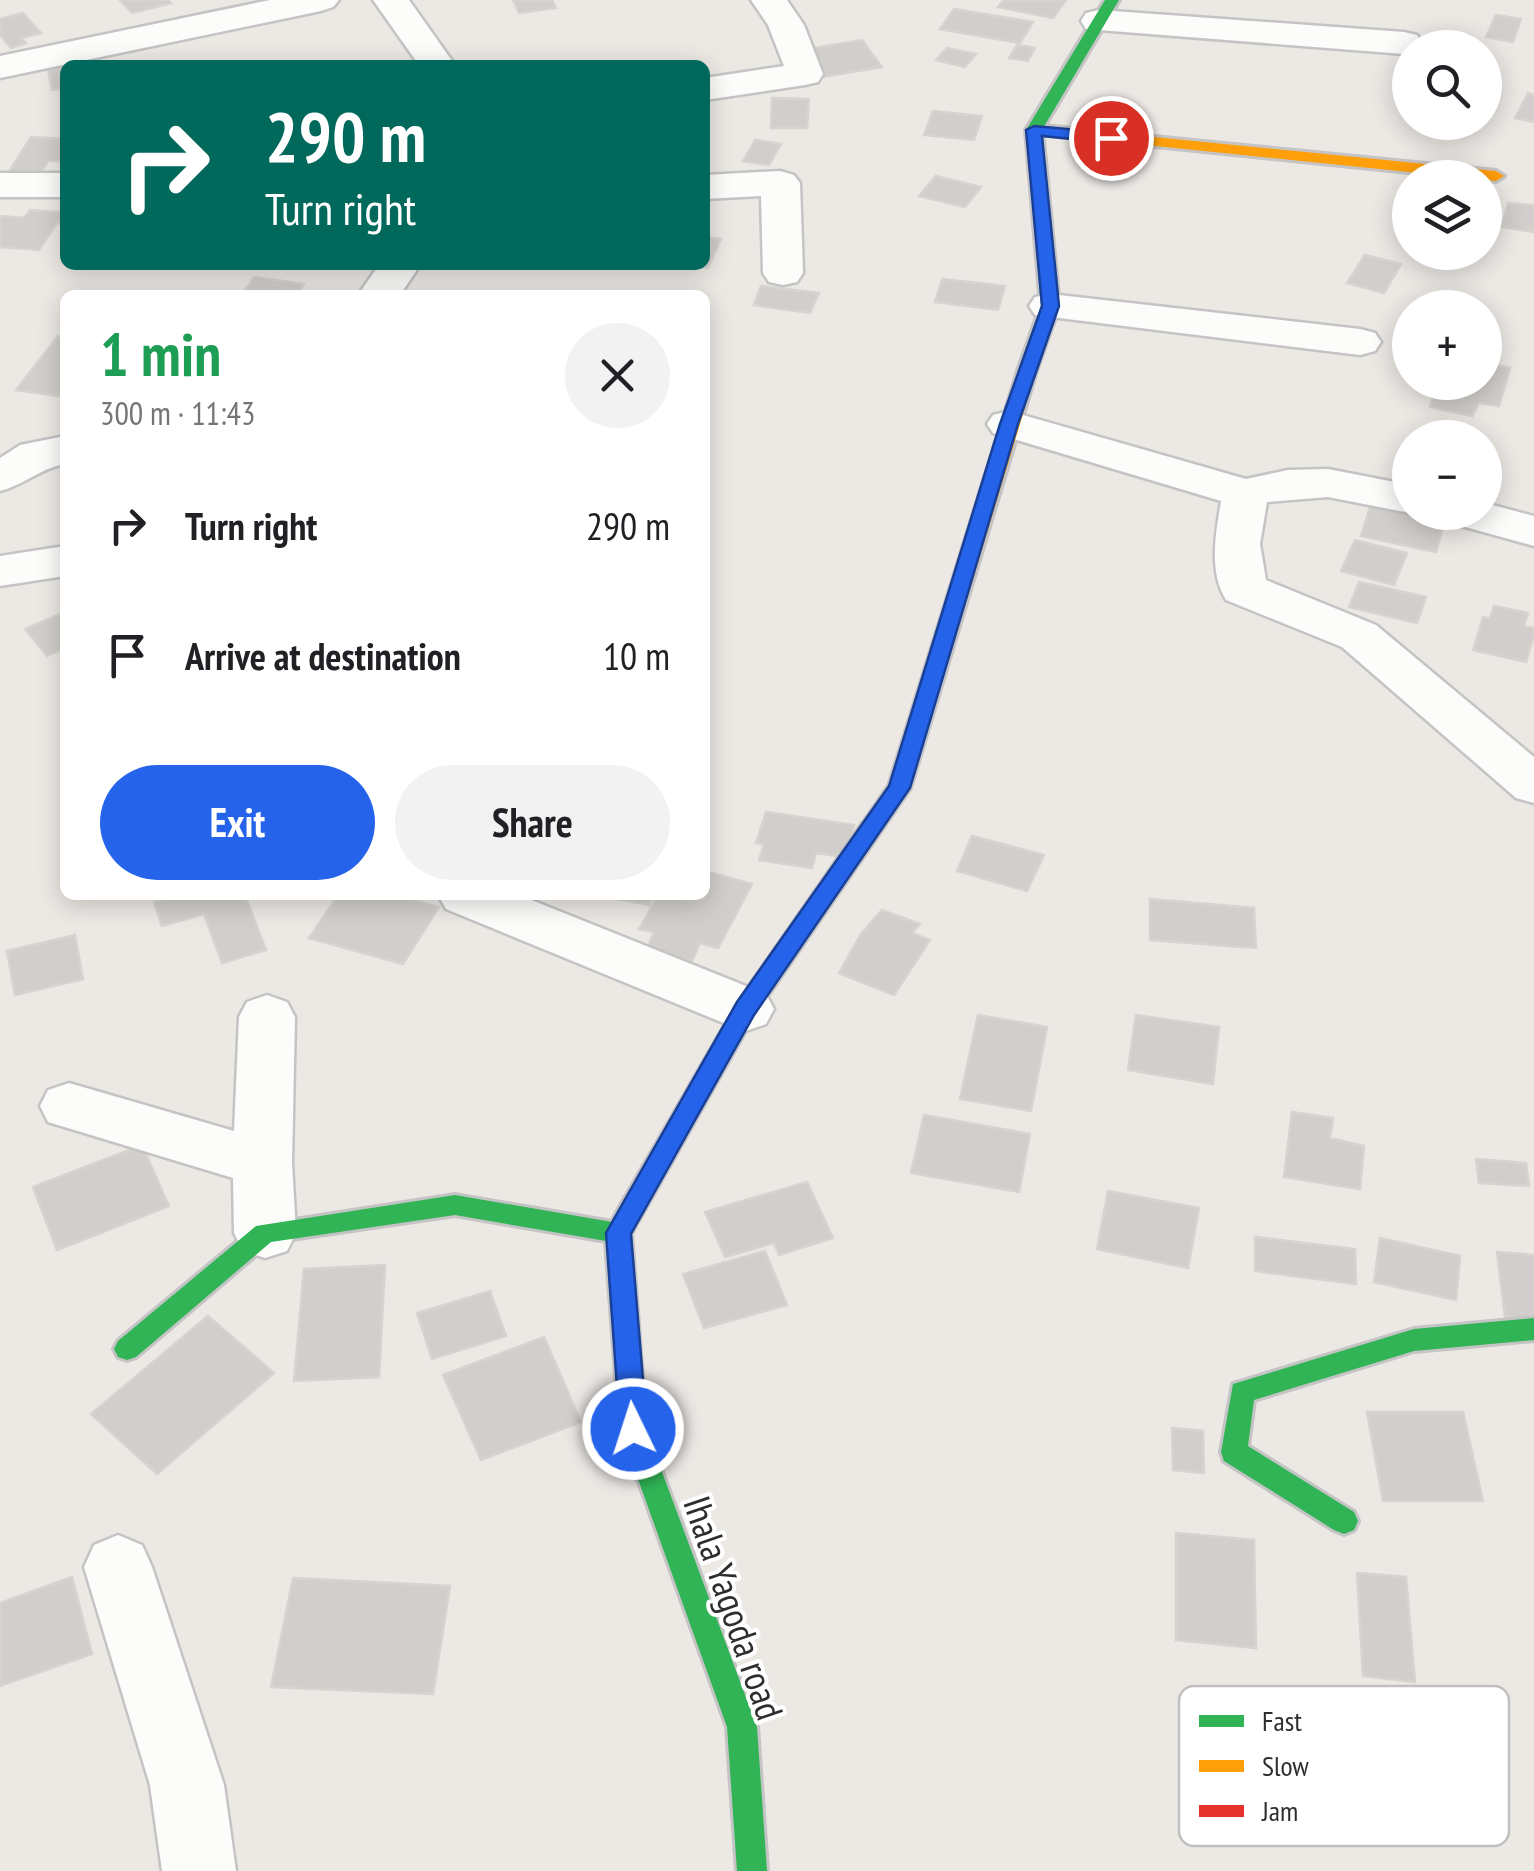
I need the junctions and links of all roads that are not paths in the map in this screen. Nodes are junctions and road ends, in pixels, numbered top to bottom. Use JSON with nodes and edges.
{"nodes":[{"id":1,"x":322,"y":0,"type":"edge"},
{"id":2,"x":391,"y":0,"type":"edge"},
{"id":3,"x":769,"y":0,"type":"edge"},
{"id":4,"x":1106,"y":10,"type":"edge"},
{"id":5,"x":1392,"y":42,"type":"edge"},
{"id":6,"x":433,"y":60,"type":"edge"},
{"id":7,"x":0,"y":67,"type":"edge"},
{"id":8,"x":710,"y":87,"type":"edge"},
{"id":9,"x":1034,"y":130,"type":"junction"},
{"id":10,"x":1392,"y":166,"type":"edge"},
{"id":11,"x":60,"y":185,"type":"edge"},
{"id":12,"x":0,"y":186,"type":"edge"},
{"id":13,"x":710,"y":187,"type":"edge"},
{"id":14,"x":782,"y":272,"type":"dead end"},
{"id":15,"x":1050,"y":306,"type":"junction"},
{"id":16,"x":1360,"y":342,"type":"dead end"},
{"id":17,"x":1009,"y":424,"type":"junction"},
{"id":18,"x":1245,"y":493,"type":"junction"},
{"id":19,"x":1392,"y":494,"type":"edge"},
{"id":20,"x":1502,"y":523,"type":"edge"},
{"id":21,"x":1534,"y":531,"type":"edge"},
{"id":22,"x":60,"y":562,"type":"edge"},
{"id":23,"x":0,"y":571,"type":"edge"},
{"id":24,"x":1534,"y":786,"type":"edge"},
{"id":25,"x":478,"y":900,"type":"edge"},
{"id":26,"x":746,"y":1009,"type":"junction"},
{"id":27,"x":267,"y":1017,"type":"dead end"},
{"id":28,"x":70,"y":1106,"type":"dead end"},
{"id":29,"x":262,"y":1164,"type":"junction"},
{"id":30,"x":265,"y":1232,"type":"junction"},
{"id":31,"x":618,"y":1233,"type":"junction"},
{"id":32,"x":1534,"y":1329,"type":"edge"},
{"id":33,"x":127,"y":1349,"type":"dead end"},
{"id":34,"x":1344,"y":1521,"type":"dead end"},
{"id":35,"x":118,"y":1568,"type":"dead end"},
{"id":36,"x":200,"y":1871,"type":"edge"},
{"id":37,"x":752,"y":1871,"type":"edge"}],
"edges":[{"from":1,"to":7,"type":"street"},
{"from":2,"to":6,"type":"street"},
{"from":3,"to":8,"type":"street"},
{"from":4,"to":5,"type":"street"},
{"from":4,"to":9,"type":"street"},
{"from":9,"to":10,"type":"street"},
{"from":9,"to":15,"type":"street"},
{"from":11,"to":12,"type":"street"},
{"from":13,"to":14,"type":"street"},
{"from":15,"to":16,"type":"street"},
{"from":15,"to":17,"type":"street"},
{"from":17,"to":18,"type":"street"},
{"from":17,"to":26,"type":"street"},
{"from":18,"to":19,"type":"street"},
{"from":18,"to":24,"type":"street"},
{"from":20,"to":21,"type":"street"},
{"from":22,"to":23,"type":"street"},
{"from":25,"to":26,"type":"street"},
{"from":26,"to":31,"type":"street"},
{"from":27,"to":29,"type":"street"},
{"from":28,"to":29,"type":"street"},
{"from":29,"to":30,"type":"street"},
{"from":30,"to":31,"type":"street"},
{"from":30,"to":33,"type":"street"},
{"from":31,"to":37,"type":"street","name":"Ihala Yagoda road"},
{"from":32,"to":34,"type":"street"},
{"from":35,"to":36,"type":"street"}]}
